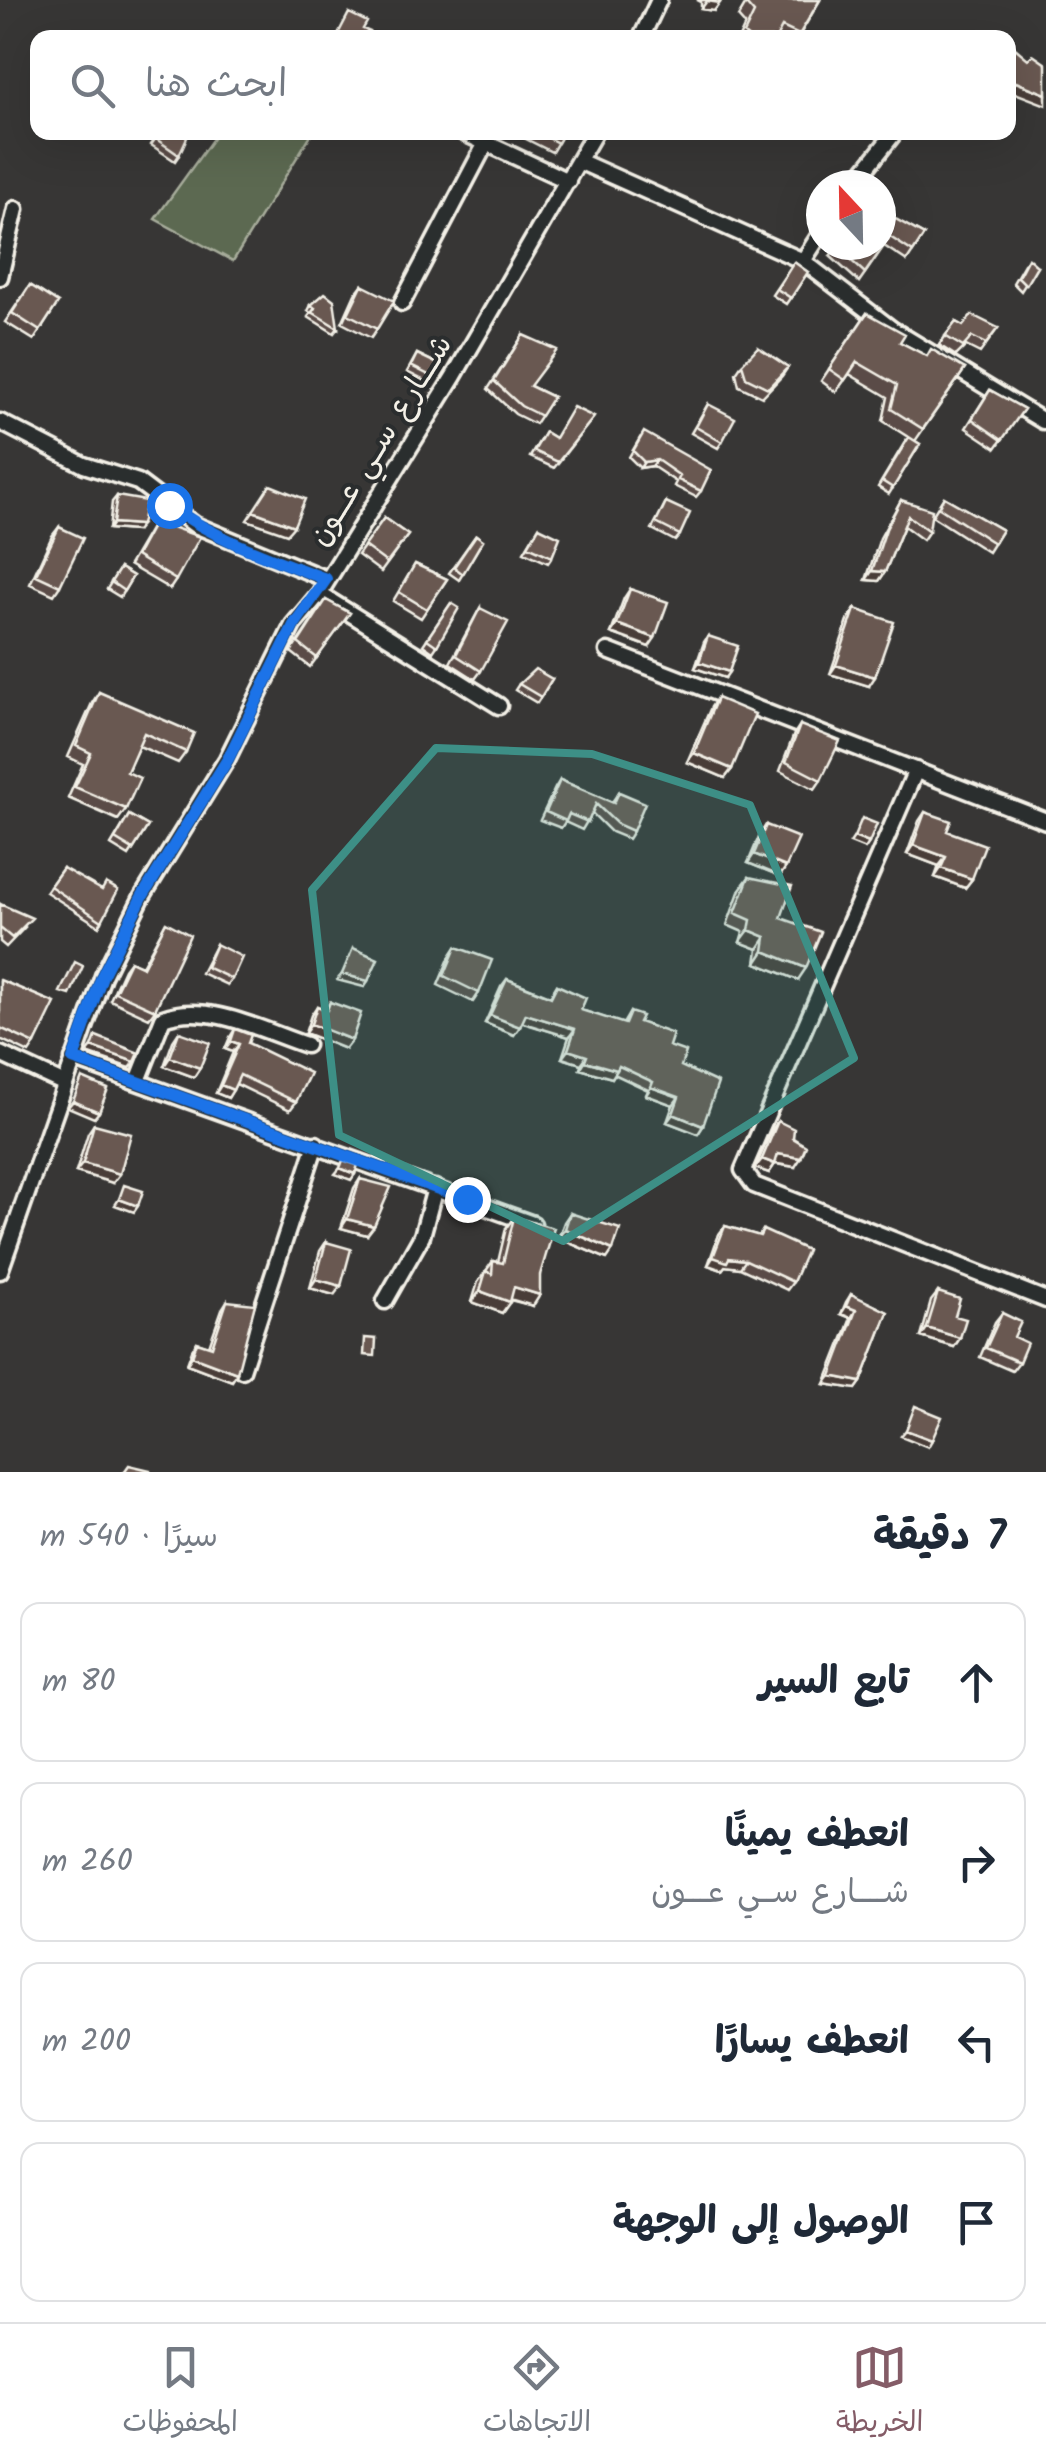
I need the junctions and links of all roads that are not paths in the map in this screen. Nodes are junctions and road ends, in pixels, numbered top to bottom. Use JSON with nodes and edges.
{"nodes":[{"id":1,"x":658,"y":0,"type":"edge"},
{"id":2,"x":644,"y":30,"type":"edge"},
{"id":3,"x":478,"y":140,"type":"edge"},
{"id":4,"x":591,"y":140,"type":"edge"},
{"id":5,"x":888,"y":140,"type":"edge"},
{"id":6,"x":486,"y":144,"type":"junction"},
{"id":7,"x":581,"y":162,"type":"junction"},
{"id":8,"x":865,"y":170,"type":"edge"},
{"id":9,"x":568,"y":182,"type":"junction"},
{"id":10,"x":16,"y":209,"type":"dead end"},
{"id":11,"x":806,"y":256,"type":"edge"},
{"id":12,"x":803,"y":261,"type":"junction"},
{"id":13,"x":0,"y":276,"type":"edge"},
{"id":14,"x":402,"y":303,"type":"dead end"},
{"id":15,"x":1043,"y":421,"type":"dead end"},
{"id":16,"x":0,"y":422,"type":"edge"},
{"id":17,"x":326,"y":579,"type":"junction"},
{"id":18,"x":319,"y":594,"type":"junction"},
{"id":19,"x":608,"y":650,"type":"dead end"},
{"id":20,"x":499,"y":706,"type":"dead end"},
{"id":21,"x":916,"y":770,"type":"junction"},
{"id":22,"x":1046,"y":821,"type":"edge"},
{"id":23,"x":306,"y":1045,"type":"dead end"},
{"id":24,"x":0,"y":1054,"type":"edge"},
{"id":25,"x":73,"y":1059,"type":"junction"},
{"id":26,"x":138,"y":1081,"type":"junction"},
{"id":27,"x":65,"y":1084,"type":"junction"},
{"id":28,"x":316,"y":1144,"type":"junction"},
{"id":29,"x":435,"y":1188,"type":"junction"},
{"id":30,"x":535,"y":1224,"type":"edge"},
{"id":31,"x":0,"y":1271,"type":"edge"},
{"id":32,"x":1046,"y":1300,"type":"edge"},
{"id":33,"x":385,"y":1301,"type":"dead end"},
{"id":34,"x":242,"y":1370,"type":"edge"}],
"edges":[{"from":1,"to":2,"type":"street"},
{"from":3,"to":6,"type":"street"},
{"from":4,"to":7,"type":"street","name":"شــــارع ســي عـــون"},
{"from":5,"to":8,"type":"street"},
{"from":6,"to":9,"type":"street"},
{"from":6,"to":14,"type":"street"},
{"from":7,"to":9,"type":"street","name":"شــــارع ســي عـــون"},
{"from":7,"to":12,"type":"street"},
{"from":9,"to":17,"type":"street","name":"شــــارع ســي عـــون"},
{"from":10,"to":13,"type":"street"},
{"from":11,"to":12,"type":"street"},
{"from":12,"to":15,"type":"street"},
{"from":16,"to":17,"type":"street"},
{"from":17,"to":18,"type":"street","name":"شــــارع ســي عـــون"},
{"from":18,"to":20,"type":"street"},
{"from":18,"to":25,"type":"street","name":"شــــارع ســي عـــون"},
{"from":19,"to":21,"type":"street"},
{"from":21,"to":22,"type":"street"},
{"from":21,"to":32,"type":"street"},
{"from":23,"to":26,"type":"street"},
{"from":24,"to":27,"type":"street"},
{"from":25,"to":26,"type":"street"},
{"from":25,"to":27,"type":"street","name":"شــــارع ســي عـــون"},
{"from":26,"to":28,"type":"street"},
{"from":27,"to":31,"type":"street","name":"شــــارع ســي عـــون"},
{"from":28,"to":29,"type":"street"},
{"from":28,"to":34,"type":"street"},
{"from":29,"to":30,"type":"street"},
{"from":29,"to":33,"type":"street"}]}
